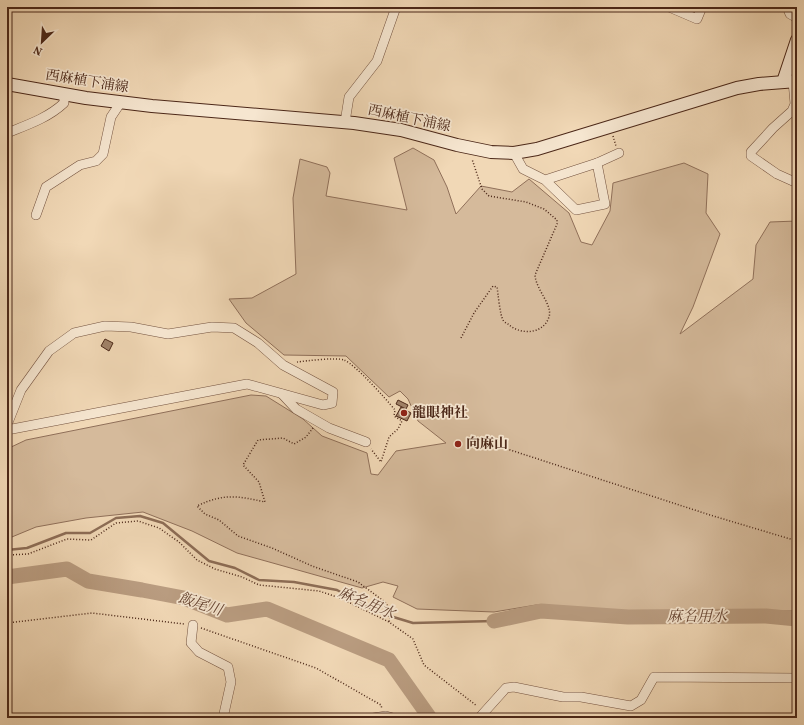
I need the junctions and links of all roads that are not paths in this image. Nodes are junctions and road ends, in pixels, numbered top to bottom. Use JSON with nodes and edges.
{"nodes":[{"id":1,"x":396,"y":7,"type":"edge"},
{"id":2,"x":669,"y":7,"type":"edge"},
{"id":3,"x":702,"y":7,"type":"edge"},
{"id":4,"x":787,"y":7,"type":"edge"},
{"id":5,"x":797,"y":18,"type":"edge"},
{"id":6,"x":797,"y":40,"type":"edge"},
{"id":7,"x":791,"y":82,"type":"edge"},
{"id":8,"x":7,"y":84,"type":"edge"},
{"id":9,"x":64,"y":94,"type":"junction"},
{"id":10,"x":120,"y":102,"type":"junction"},
{"id":11,"x":345,"y":122,"type":"junction"},
{"id":12,"x":7,"y":133,"type":"edge"},
{"id":13,"x":514,"y":153,"type":"junction"},
{"id":14,"x":619,"y":153,"type":"road end"},
{"id":15,"x":597,"y":163,"type":"junction"},
{"id":16,"x":545,"y":180,"type":"junction"},
{"id":17,"x":797,"y":183,"type":"edge"},
{"id":18,"x":36,"y":215,"type":"dead end"},
{"id":19,"x":280,"y":393,"type":"junction"},
{"id":20,"x":7,"y":425,"type":"edge"},
{"id":21,"x":7,"y":430,"type":"edge"},
{"id":22,"x":366,"y":442,"type":"road end"},
{"id":23,"x":193,"y":625,"type":"road end"},
{"id":24,"x":797,"y":678,"type":"edge"},
{"id":25,"x":482,"y":715,"type":"edge"},
{"id":26,"x":389,"y":717,"type":"edge"},
{"id":27,"x":223,"y":718,"type":"edge"},
{"id":28,"x":373,"y":718,"type":"edge"}],
"edges":[{"from":1,"to":11,"type":"street"},
{"from":2,"to":3,"type":"street"},
{"from":4,"to":5,"type":"street"},
{"from":6,"to":7,"type":"main road"},
{"from":7,"to":13,"type":"main road","name":"西麻植下浦線"},
{"from":7,"to":17,"type":"street"},
{"from":8,"to":9,"type":"main road","name":"西麻植下浦線"},
{"from":9,"to":10,"type":"main road","name":"西麻植下浦線"},
{"from":9,"to":12,"type":"street"},
{"from":10,"to":11,"type":"main road","name":"西麻植下浦線"},
{"from":10,"to":18,"type":"street"},
{"from":11,"to":13,"type":"main road","name":"西麻植下浦線"},
{"from":13,"to":16,"type":"street"},
{"from":14,"to":15,"type":"street"},
{"from":15,"to":16,"type":"street"},
{"from":15,"to":16,"type":"street"},
{"from":19,"to":20,"type":"street"},
{"from":19,"to":21,"type":"street"},
{"from":19,"to":22,"type":"street"},
{"from":23,"to":27,"type":"street"},
{"from":24,"to":25,"type":"street"},
{"from":26,"to":28,"type":"street"}]}
